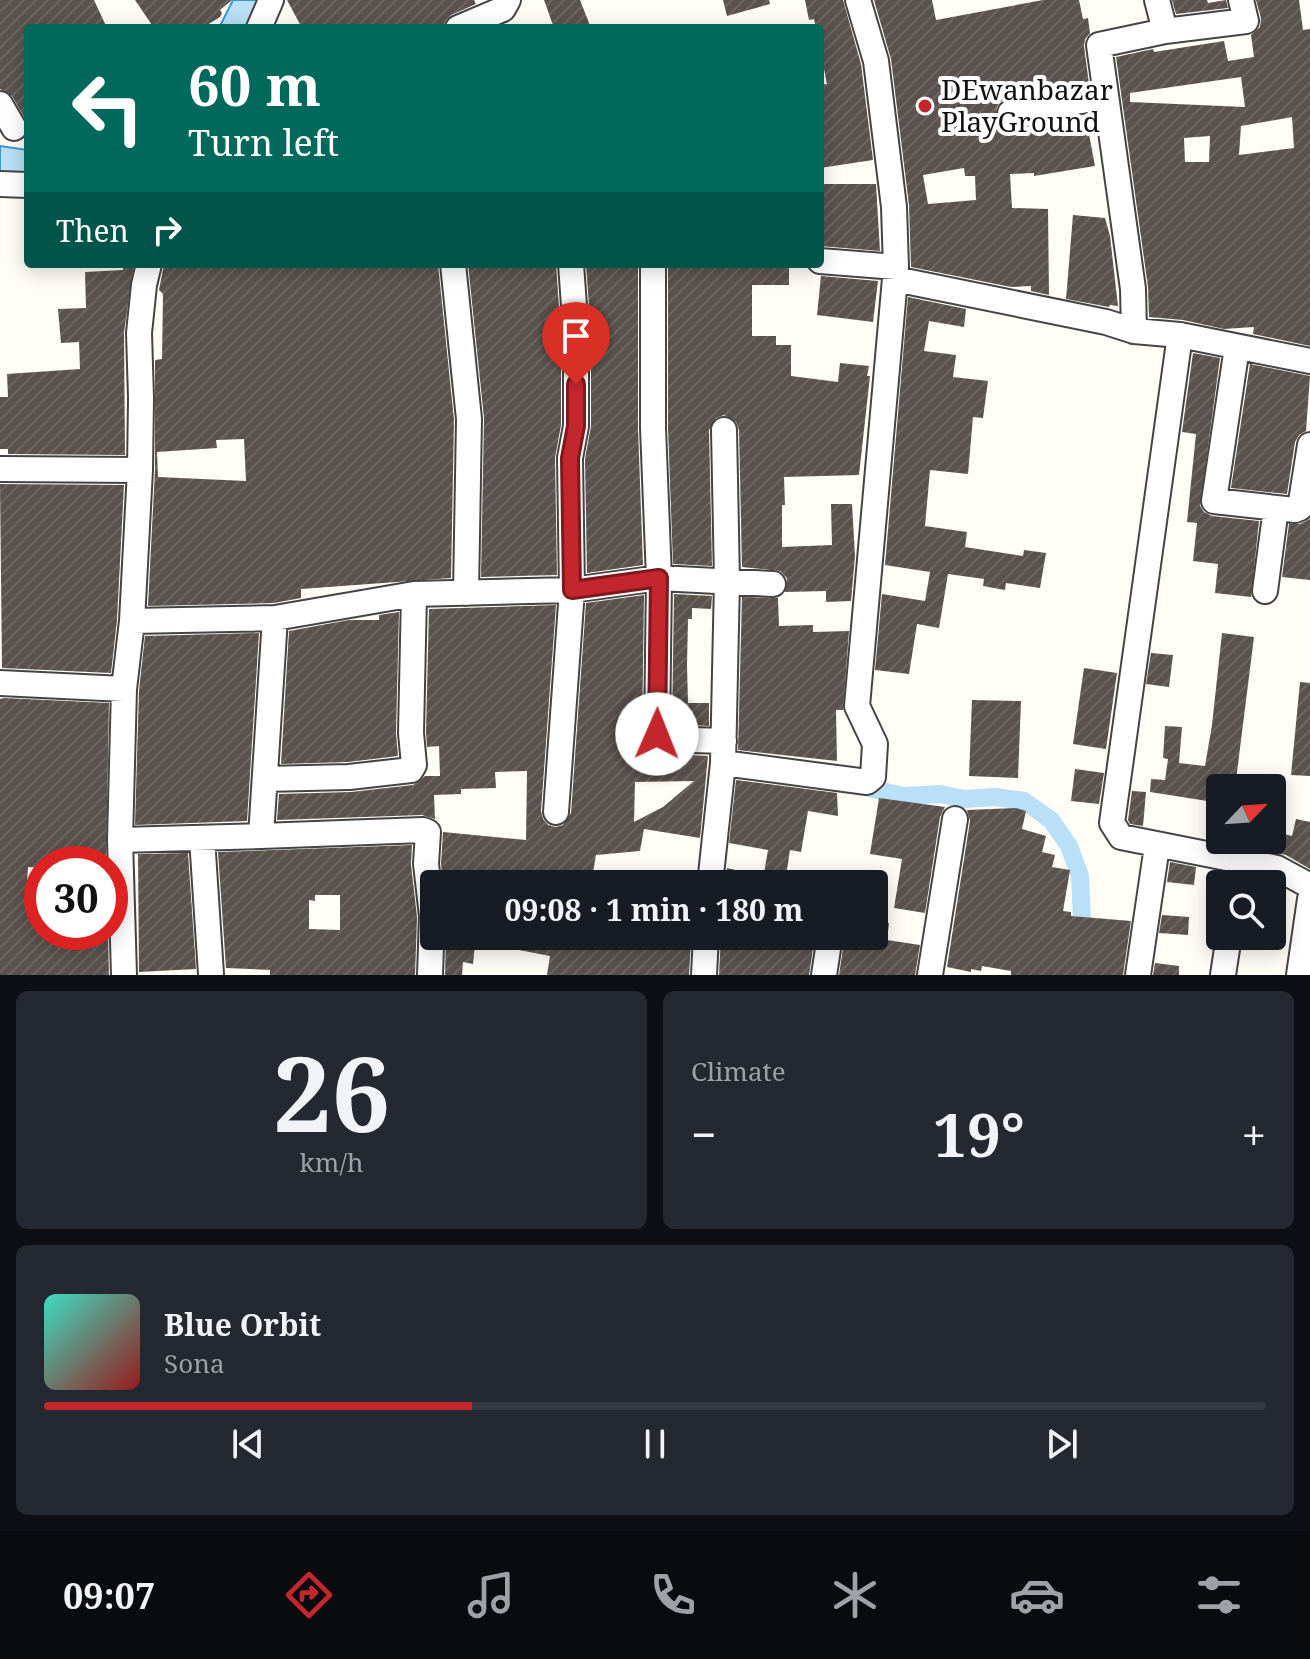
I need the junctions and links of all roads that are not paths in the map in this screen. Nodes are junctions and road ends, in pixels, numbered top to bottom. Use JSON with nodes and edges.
{"nodes":[{"id":1,"x":271,"y":0,"type":"edge"},
{"id":2,"x":508,"y":0,"type":"edge"},
{"id":3,"x":858,"y":0,"type":"edge"},
{"id":4,"x":1157,"y":0,"type":"edge"},
{"id":5,"x":1243,"y":11,"type":"edge"},
{"id":6,"x":261,"y":24,"type":"edge"},
{"id":7,"x":467,"y":24,"type":"edge"},
{"id":8,"x":1165,"y":31,"type":"junction"},
{"id":9,"x":1105,"y":97,"type":"junction"},
{"id":10,"x":0,"y":104,"type":"edge"},
{"id":11,"x":1010,"y":113,"type":"dead end"},
{"id":12,"x":14,"y":128,"type":"dead end"},
{"id":13,"x":0,"y":184,"type":"edge"},
{"id":14,"x":24,"y":185,"type":"edge"},
{"id":15,"x":824,"y":262,"type":"edge"},
{"id":16,"x":148,"y":268,"type":"edge"},
{"id":17,"x":453,"y":268,"type":"edge"},
{"id":18,"x":571,"y":268,"type":"edge"},
{"id":19,"x":653,"y":268,"type":"edge"},
{"id":20,"x":894,"y":283,"type":"junction"},
{"id":21,"x":1134,"y":331,"type":"junction"},
{"id":22,"x":1180,"y":335,"type":"junction"},
{"id":23,"x":1237,"y":347,"type":"junction"},
{"id":24,"x":1310,"y":361,"type":"edge"},
{"id":25,"x":724,"y":430,"type":"dead end"},
{"id":26,"x":1310,"y":445,"type":"edge"},
{"id":27,"x":0,"y":469,"type":"edge"},
{"id":28,"x":140,"y":470,"type":"junction"},
{"id":29,"x":1276,"y":508,"type":"junction"},
{"id":30,"x":659,"y":578,"type":"junction"},
{"id":31,"x":727,"y":581,"type":"junction"},
{"id":32,"x":773,"y":584,"type":"dead end"},
{"id":33,"x":572,"y":590,"type":"junction"},
{"id":34,"x":1265,"y":591,"type":"dead end"},
{"id":35,"x":466,"y":593,"type":"junction"},
{"id":36,"x":414,"y":594,"type":"junction"},
{"id":37,"x":275,"y":618,"type":"junction"},
{"id":38,"x":132,"y":621,"type":"junction"},
{"id":39,"x":0,"y":683,"type":"edge"},
{"id":40,"x":124,"y":689,"type":"junction"},
{"id":41,"x":724,"y":752,"type":"junction"},
{"id":42,"x":265,"y":779,"type":"junction"},
{"id":43,"x":556,"y":812,"type":"dead end"},
{"id":44,"x":955,"y":819,"type":"dead end"},
{"id":45,"x":261,"y":836,"type":"junction"},
{"id":46,"x":202,"y":838,"type":"junction"},
{"id":47,"x":120,"y":840,"type":"junction"},
{"id":48,"x":1157,"y":846,"type":"junction"},
{"id":49,"x":711,"y":870,"type":"edge"},
{"id":50,"x":1233,"y":870,"type":"edge"},
{"id":51,"x":1258,"y":870,"type":"edge"},
{"id":52,"x":1281,"y":870,"type":"edge"},
{"id":53,"x":1286,"y":873,"type":"edge"},
{"id":54,"x":1310,"y":886,"type":"edge"},
{"id":55,"x":1310,"y":899,"type":"edge"},
{"id":56,"x":705,"y":950,"type":"edge"},
{"id":57,"x":828,"y":950,"type":"edge"},
{"id":58,"x":1227,"y":950,"type":"edge"},
{"id":59,"x":211,"y":974,"type":"edge"},
{"id":60,"x":124,"y":975,"type":"edge"},
{"id":61,"x":197,"y":975,"type":"edge"},
{"id":62,"x":219,"y":975,"type":"edge"},
{"id":63,"x":430,"y":975,"type":"edge"},
{"id":64,"x":704,"y":975,"type":"edge"},
{"id":65,"x":824,"y":975,"type":"edge"},
{"id":66,"x":930,"y":975,"type":"edge"},
{"id":67,"x":1138,"y":975,"type":"edge"},
{"id":68,"x":1223,"y":975,"type":"edge"},
{"id":69,"x":1299,"y":975,"type":"edge"}],
"edges":[{"from":1,"to":6,"type":"street"},
{"from":2,"to":7,"type":"street"},
{"from":3,"to":20,"type":"street"},
{"from":4,"to":8,"type":"street"},
{"from":5,"to":8,"type":"street"},
{"from":8,"to":9,"type":"street"},
{"from":9,"to":11,"type":"street"},
{"from":9,"to":21,"type":"street"},
{"from":10,"to":12,"type":"street"},
{"from":13,"to":14,"type":"street"},
{"from":15,"to":20,"type":"street"},
{"from":16,"to":28,"type":"street"},
{"from":17,"to":35,"type":"street"},
{"from":18,"to":33,"type":"street"},
{"from":19,"to":30,"type":"street"},
{"from":20,"to":21,"type":"street"},
{"from":20,"to":41,"type":"street"},
{"from":21,"to":22,"type":"street"},
{"from":22,"to":23,"type":"street"},
{"from":22,"to":48,"type":"street"},
{"from":23,"to":24,"type":"street"},
{"from":23,"to":29,"type":"street"},
{"from":25,"to":31,"type":"street"},
{"from":26,"to":29,"type":"street"},
{"from":27,"to":28,"type":"street"},
{"from":28,"to":38,"type":"street"},
{"from":29,"to":34,"type":"street"},
{"from":30,"to":31,"type":"street"},
{"from":30,"to":33,"type":"street"},
{"from":30,"to":41,"type":"street"},
{"from":31,"to":32,"type":"street"},
{"from":31,"to":41,"type":"street"},
{"from":33,"to":35,"type":"street"},
{"from":33,"to":43,"type":"street"},
{"from":35,"to":36,"type":"street"},
{"from":36,"to":37,"type":"street"},
{"from":36,"to":42,"type":"street"},
{"from":37,"to":38,"type":"street"},
{"from":37,"to":42,"type":"street"},
{"from":38,"to":40,"type":"street"},
{"from":39,"to":40,"type":"street"},
{"from":40,"to":47,"type":"street"},
{"from":41,"to":49,"type":"street"},
{"from":42,"to":45,"type":"street"},
{"from":44,"to":66,"type":"street"},
{"from":45,"to":46,"type":"street"},
{"from":45,"to":63,"type":"street"},
{"from":46,"to":47,"type":"street"},
{"from":46,"to":59,"type":"street"},
{"from":47,"to":60,"type":"street"},
{"from":48,"to":50,"type":"street"},
{"from":48,"to":67,"type":"street"},
{"from":51,"to":52,"type":"street"},
{"from":53,"to":54,"type":"street"},
{"from":55,"to":69,"type":"street"},
{"from":56,"to":64,"type":"street"},
{"from":57,"to":65,"type":"street"},
{"from":58,"to":68,"type":"street"},
{"from":59,"to":61,"type":"street"},
{"from":59,"to":62,"type":"street"}]}
